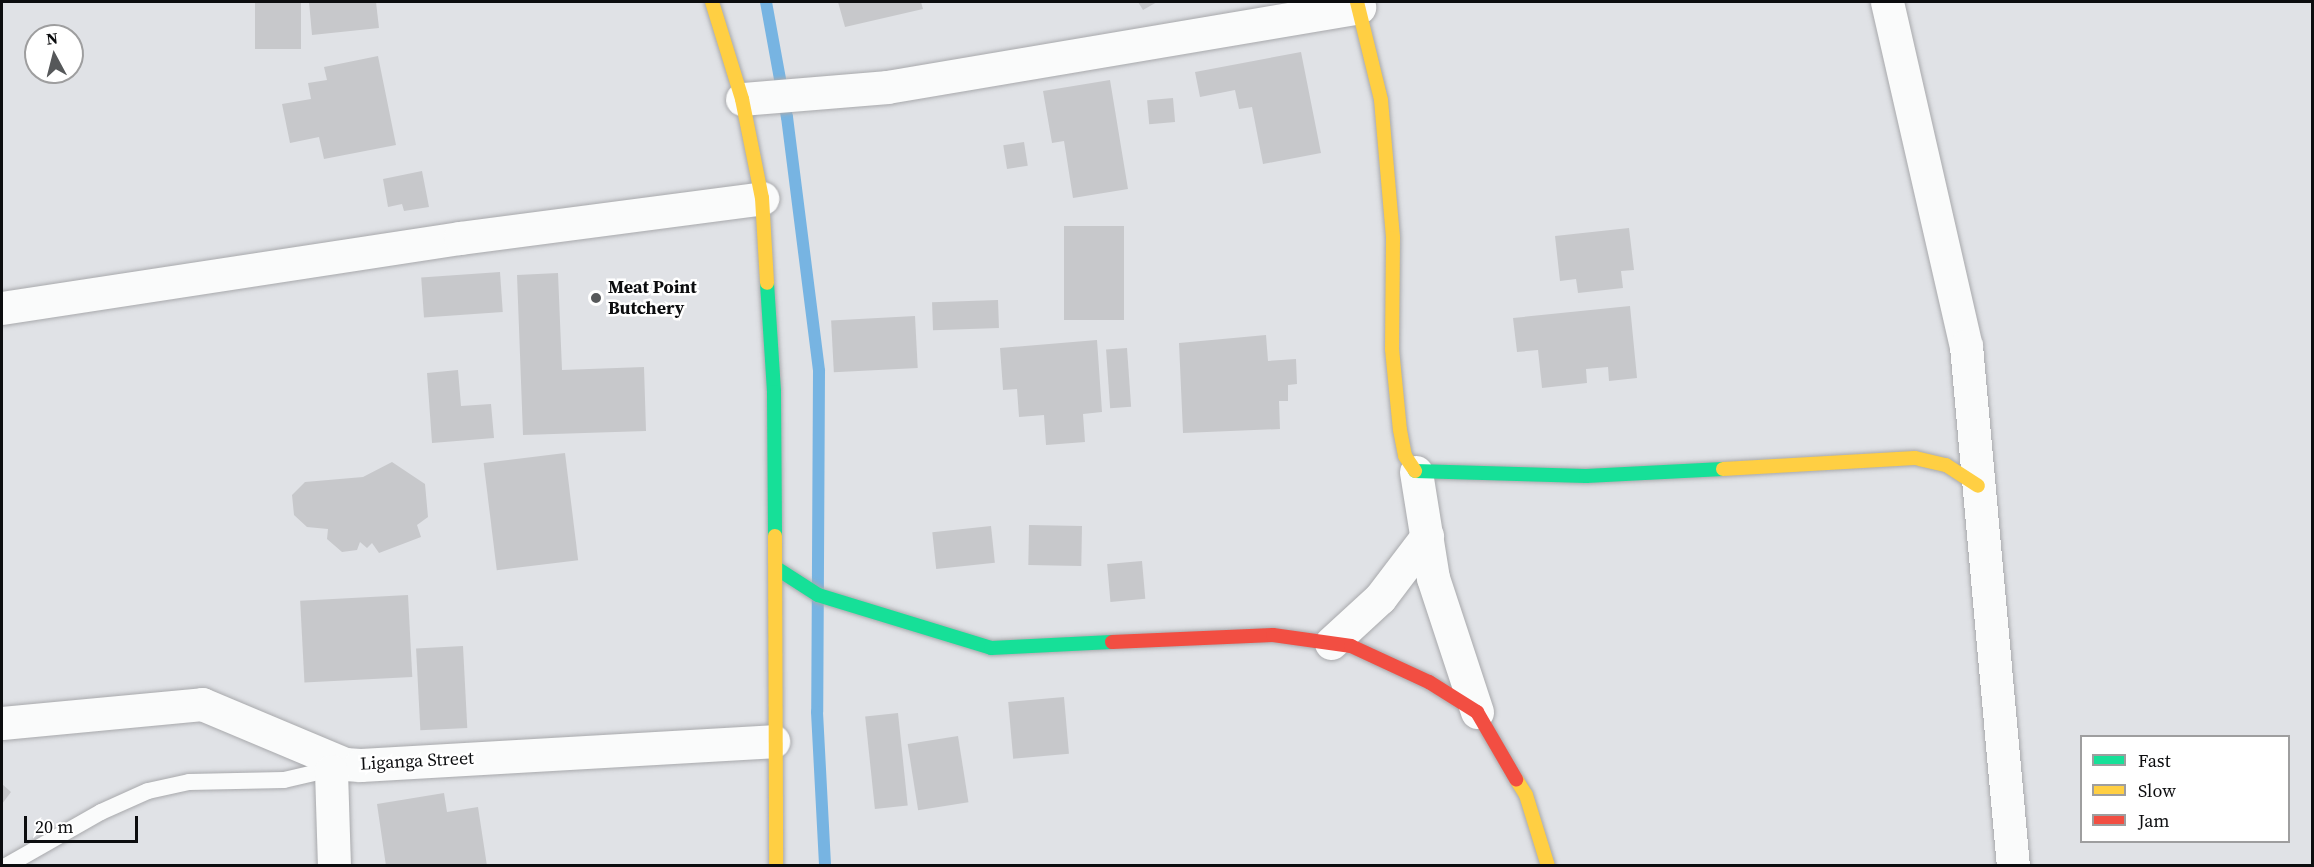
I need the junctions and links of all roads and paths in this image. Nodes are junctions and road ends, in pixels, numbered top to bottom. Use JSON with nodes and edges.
{"nodes":[{"id":1,"x":712,"y":2,"type":"edge"},
{"id":2,"x":1887,"y":2,"type":"edge"},
{"id":3,"x":1358,"y":4,"type":"edge"},
{"id":4,"x":742,"y":99,"type":"junction"},
{"id":5,"x":762,"y":198,"type":"junction"},
{"id":6,"x":2,"y":308,"type":"edge"},
{"id":7,"x":1416,"y":472,"type":"junction"},
{"id":8,"x":1978,"y":486,"type":"junction"},
{"id":9,"x":1427,"y":536,"type":"junction"},
{"id":10,"x":776,"y":568,"type":"junction"},
{"id":11,"x":1331,"y":643,"type":"junction"},
{"id":12,"x":1477,"y":712,"type":"junction"},
{"id":13,"x":2,"y":723,"type":"edge"},
{"id":14,"x":773,"y":741,"type":"junction"},
{"id":15,"x":338,"y":767,"type":"junction"},
{"id":16,"x":6,"y":866,"type":"edge"},
{"id":17,"x":334,"y":866,"type":"edge"},
{"id":18,"x":776,"y":866,"type":"edge"},
{"id":19,"x":1548,"y":866,"type":"edge"},
{"id":20,"x":2013,"y":866,"type":"edge"}],
"edges":[{"from":1,"to":4,"type":"street"},
{"from":2,"to":8,"type":"street"},
{"from":3,"to":4,"type":"street"},
{"from":3,"to":7,"type":"street"},
{"from":4,"to":5,"type":"street"},
{"from":5,"to":6,"type":"street"},
{"from":5,"to":10,"type":"street"},
{"from":7,"to":8,"type":"street"},
{"from":7,"to":9,"type":"street"},
{"from":8,"to":20,"type":"street"},
{"from":9,"to":11,"type":"street"},
{"from":9,"to":12,"type":"street"},
{"from":10,"to":11,"type":"street"},
{"from":10,"to":14,"type":"street"},
{"from":11,"to":12,"type":"street"},
{"from":12,"to":19,"type":"street"},
{"from":13,"to":15,"type":"street","name":"Liganga Street"},
{"from":14,"to":15,"type":"street","name":"Liganga Street"},
{"from":14,"to":18,"type":"street"},
{"from":15,"to":16,"type":"lane"},
{"from":15,"to":17,"type":"street"}]}
